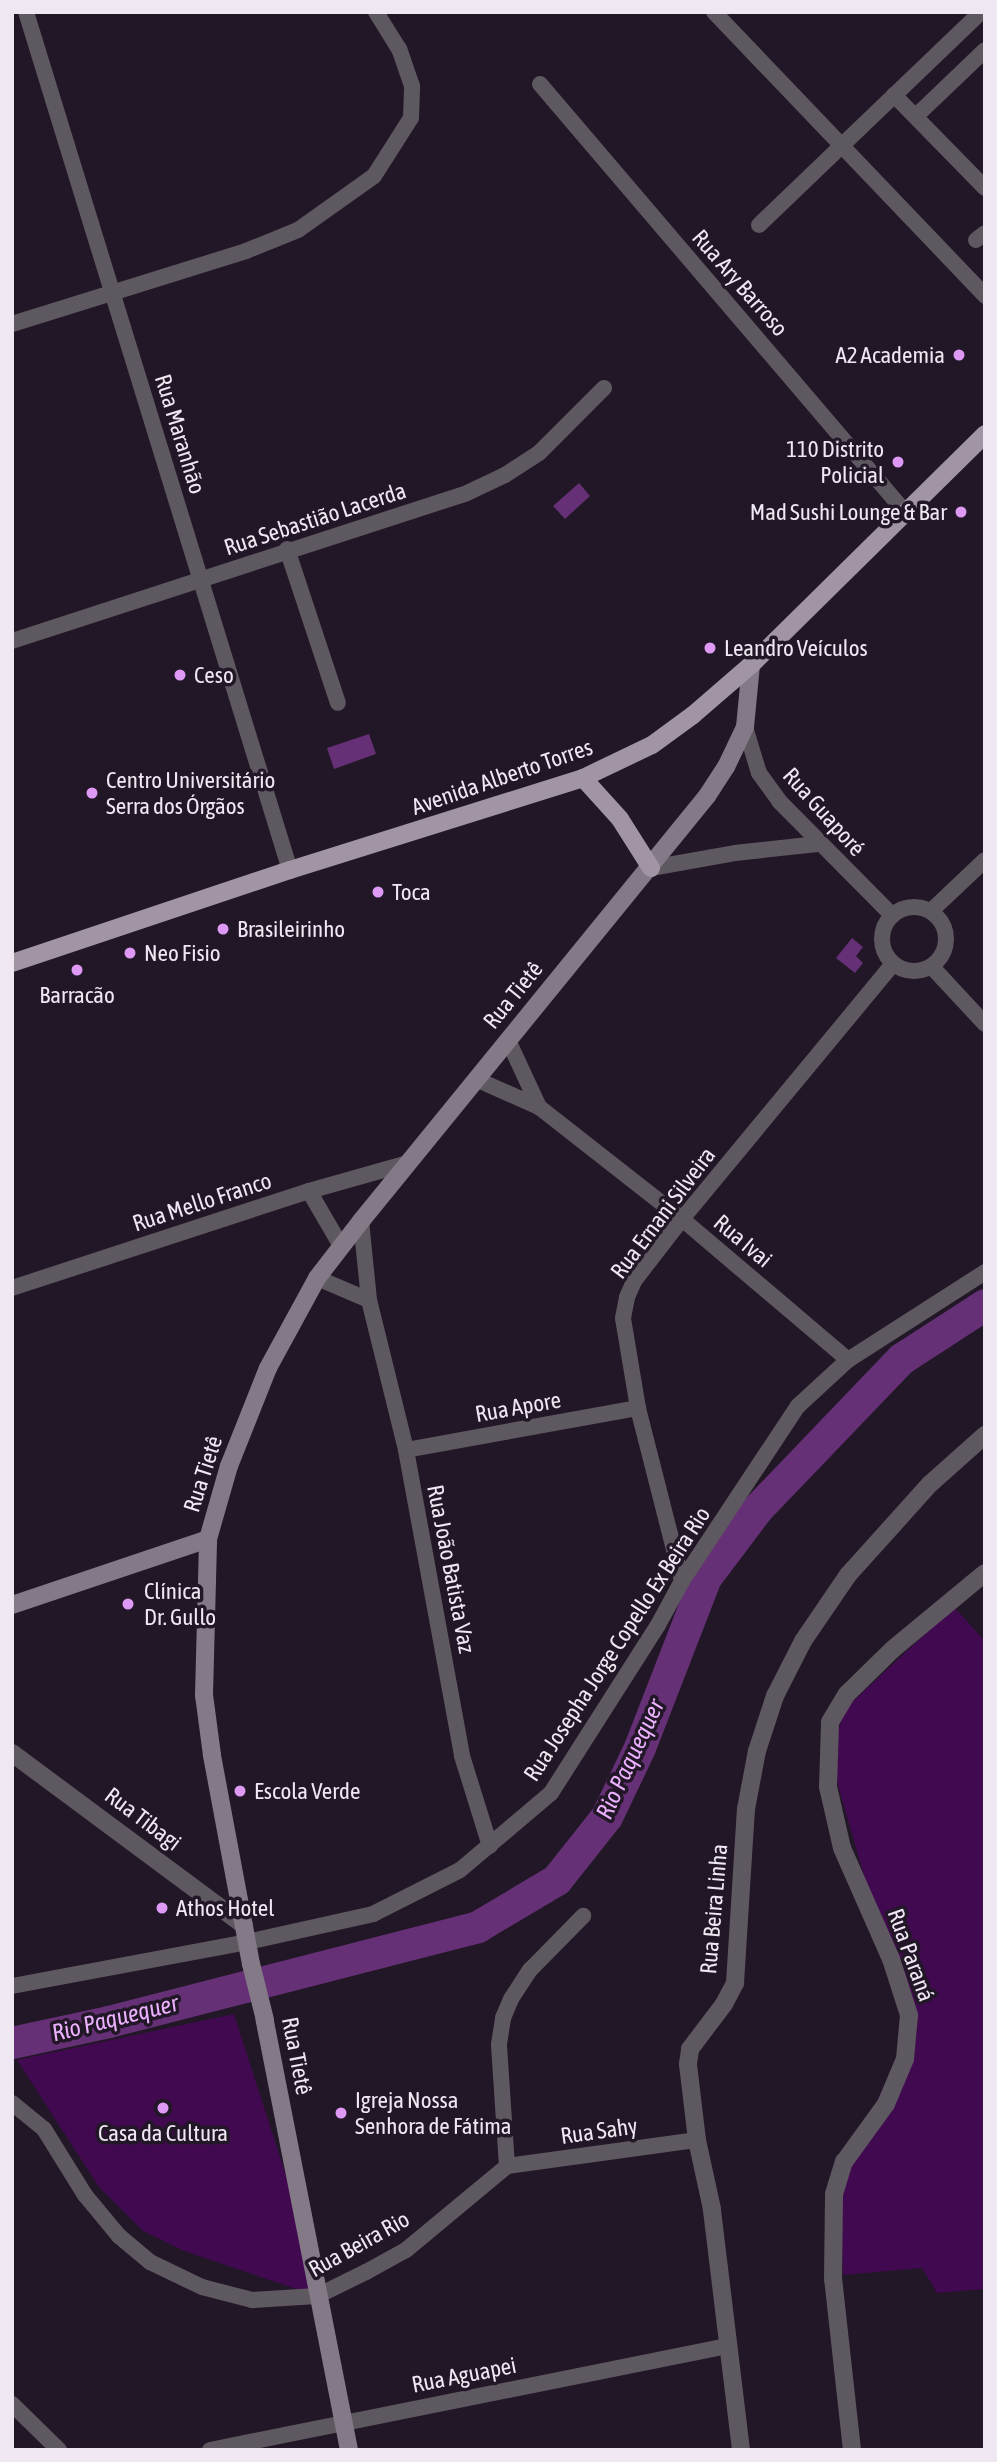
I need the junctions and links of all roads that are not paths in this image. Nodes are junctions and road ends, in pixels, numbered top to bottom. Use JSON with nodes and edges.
{"nodes":[{"id":1,"x":26,"y":12,"type":"edge"},
{"id":2,"x":376,"y":12,"type":"edge"},
{"id":3,"x":714,"y":12,"type":"edge"},
{"id":4,"x":981,"y":12,"type":"edge"},
{"id":5,"x":985,"y":50,"type":"edge"},
{"id":6,"x":540,"y":84,"type":"dead end"},
{"id":7,"x":894,"y":95,"type":"junction"},
{"id":8,"x":916,"y":116,"type":"junction"},
{"id":9,"x":842,"y":146,"type":"junction"},
{"id":10,"x":985,"y":188,"type":"edge"},
{"id":11,"x":759,"y":225,"type":"dead end"},
{"id":12,"x":112,"y":292,"type":"junction"},
{"id":13,"x":985,"y":296,"type":"edge"},
{"id":14,"x":12,"y":324,"type":"edge"},
{"id":15,"x":604,"y":388,"type":"dead end"},
{"id":16,"x":985,"y":435,"type":"edge"},
{"id":17,"x":905,"y":512,"type":"junction"},
{"id":18,"x":287,"y":550,"type":"junction"},
{"id":19,"x":202,"y":581,"type":"junction"},
{"id":20,"x":12,"y":641,"type":"edge"},
{"id":21,"x":751,"y":665,"type":"junction"},
{"id":22,"x":338,"y":703,"type":"dead end"},
{"id":23,"x":745,"y":727,"type":"junction"},
{"id":24,"x":583,"y":778,"type":"junction"},
{"id":25,"x":818,"y":844,"type":"junction"},
{"id":26,"x":985,"y":860,"type":"edge"},
{"id":27,"x":650,"y":867,"type":"junction"},
{"id":28,"x":290,"y":870,"type":"junction"},
{"id":29,"x":931,"y":911,"type":"junction"},
{"id":30,"x":892,"y":915,"type":"junction"},
{"id":31,"x":12,"y":963,"type":"edge"},
{"id":32,"x":893,"y":964,"type":"junction"},
{"id":33,"x":932,"y":967,"type":"junction"},
{"id":34,"x":985,"y":1024,"type":"edge"},
{"id":35,"x":508,"y":1040,"type":"junction"},
{"id":36,"x":478,"y":1080,"type":"junction"},
{"id":37,"x":539,"y":1107,"type":"junction"},
{"id":38,"x":408,"y":1163,"type":"junction"},
{"id":39,"x":309,"y":1191,"type":"junction"},
{"id":40,"x":682,"y":1219,"type":"junction"},
{"id":41,"x":361,"y":1221,"type":"junction"},
{"id":42,"x":341,"y":1245,"type":"junction"},
{"id":43,"x":985,"y":1272,"type":"edge"},
{"id":44,"x":317,"y":1278,"type":"junction"},
{"id":45,"x":12,"y":1288,"type":"edge"},
{"id":46,"x":369,"y":1300,"type":"junction"},
{"id":47,"x":848,"y":1360,"type":"junction"},
{"id":48,"x":638,"y":1408,"type":"junction"},
{"id":49,"x":985,"y":1435,"type":"edge"},
{"id":50,"x":406,"y":1450,"type":"junction"},
{"id":51,"x":208,"y":1539,"type":"junction"},
{"id":52,"x":985,"y":1573,"type":"edge"},
{"id":53,"x":682,"y":1581,"type":"junction"},
{"id":54,"x":12,"y":1605,"type":"edge"},
{"id":55,"x":12,"y":1753,"type":"edge"},
{"id":56,"x":490,"y":1846,"type":"junction"},
{"id":57,"x":583,"y":1916,"type":"dead end"},
{"id":58,"x":245,"y":1934,"type":"junction"},
{"id":59,"x":12,"y":1986,"type":"edge"},
{"id":60,"x":12,"y":2103,"type":"edge"},
{"id":61,"x":697,"y":2140,"type":"junction"},
{"id":62,"x":507,"y":2166,"type":"junction"},
{"id":63,"x":317,"y":2296,"type":"junction"},
{"id":64,"x":727,"y":2346,"type":"junction"},
{"id":65,"x":12,"y":2404,"type":"edge"},
{"id":66,"x":344,"y":2422,"type":"junction"},
{"id":67,"x":59,"y":2450,"type":"edge"},
{"id":68,"x":210,"y":2450,"type":"edge"},
{"id":69,"x":349,"y":2450,"type":"edge"},
{"id":70,"x":741,"y":2450,"type":"edge"},
{"id":71,"x":852,"y":2450,"type":"edge"}],
"edges":[{"from":1,"to":12,"type":"street","name":"Rua Maranhão"},
{"from":2,"to":12,"type":"street"},
{"from":3,"to":9,"type":"street"},
{"from":4,"to":7,"type":"street"},
{"from":5,"to":8,"type":"street"},
{"from":6,"to":17,"type":"street","name":"Rua Ary Barroso"},
{"from":7,"to":8,"type":"street"},
{"from":7,"to":9,"type":"street"},
{"from":8,"to":10,"type":"street"},
{"from":9,"to":11,"type":"street"},
{"from":9,"to":13,"type":"street"},
{"from":12,"to":14,"type":"street"},
{"from":12,"to":19,"type":"street","name":"Rua Maranhão"},
{"from":15,"to":18,"type":"street","name":"Rua Sebastião Lacerda"},
{"from":16,"to":17,"type":"main road","name":"Avenida Alberto Torres"},
{"from":17,"to":21,"type":"main road","name":"Avenida Alberto Torres"},
{"from":18,"to":19,"type":"street","name":"Rua Sebastião Lacerda"},
{"from":18,"to":22,"type":"street"},
{"from":19,"to":20,"type":"street","name":"Rua Sebastião Lacerda"},
{"from":19,"to":28,"type":"street","name":"Rua Maranhão"},
{"from":21,"to":23,"type":"main road","name":"Rua Tietê"},
{"from":21,"to":24,"type":"main road","name":"Avenida Alberto Torres"},
{"from":23,"to":25,"type":"street","name":"Rua Guaporé"},
{"from":23,"to":27,"type":"main road","name":"Rua Tietê"},
{"from":24,"to":27,"type":"main road"},
{"from":24,"to":28,"type":"main road","name":"Avenida Alberto Torres"},
{"from":25,"to":27,"type":"street"},
{"from":25,"to":30,"type":"street","name":"Rua Guaporé"},
{"from":26,"to":29,"type":"street"},
{"from":27,"to":35,"type":"main road","name":"Rua Tietê"},
{"from":28,"to":31,"type":"main road","name":"Avenida Alberto Torres"},
{"from":29,"to":30,"type":"street"},
{"from":29,"to":33,"type":"street"},
{"from":30,"to":32,"type":"street"},
{"from":32,"to":33,"type":"street"},
{"from":32,"to":40,"type":"street","name":"Rua Ernani Silveira"},
{"from":33,"to":34,"type":"street"},
{"from":35,"to":36,"type":"main road","name":"Rua Tietê"},
{"from":35,"to":37,"type":"street","name":"Rua Ivai"},
{"from":36,"to":37,"type":"street","name":"Rua Ivai"},
{"from":36,"to":38,"type":"main road","name":"Rua Tietê"},
{"from":37,"to":40,"type":"street","name":"Rua Ivai"},
{"from":38,"to":39,"type":"street","name":"Rua Mello Franco"},
{"from":38,"to":41,"type":"main road","name":"Rua Tietê"},
{"from":39,"to":42,"type":"street"},
{"from":39,"to":45,"type":"street","name":"Rua Mello Franco"},
{"from":40,"to":47,"type":"street","name":"Rua Ivai"},
{"from":40,"to":48,"type":"street","name":"Rua Ernani Silveira"},
{"from":41,"to":42,"type":"main road","name":"Rua Tietê"},
{"from":41,"to":46,"type":"street","name":"Rua João Batista Vaz"},
{"from":42,"to":44,"type":"main road","name":"Rua Tietê"},
{"from":43,"to":47,"type":"street","name":"Rua Josepha Jorge Copello Ex Beira Rio"},
{"from":44,"to":46,"type":"street"},
{"from":44,"to":51,"type":"main road","name":"Rua Tietê"},
{"from":46,"to":50,"type":"street","name":"Rua João Batista Vaz"},
{"from":47,"to":53,"type":"street","name":"Rua Josepha Jorge Copello Ex Beira Rio"},
{"from":48,"to":50,"type":"street","name":"Rua Apore"},
{"from":48,"to":53,"type":"street","name":"Rua Ernani Silveira"},
{"from":49,"to":61,"type":"street","name":"Rua Beira Linha"},
{"from":50,"to":56,"type":"street","name":"Rua João Batista Vaz"},
{"from":51,"to":54,"type":"main road"},
{"from":51,"to":58,"type":"main road","name":"Rua Tietê"},
{"from":52,"to":71,"type":"street","name":"Rua Paraná"},
{"from":53,"to":56,"type":"street","name":"Rua Josepha Jorge Copello Ex Beira Rio"},
{"from":55,"to":58,"type":"street","name":"Rua Tibagi"},
{"from":56,"to":58,"type":"street","name":"Rua Josepha Jorge Copello Ex Beira Rio"},
{"from":57,"to":62,"type":"street"},
{"from":58,"to":59,"type":"street","name":"Rua Josepha Jorge Copello Ex Beira Rio"},
{"from":58,"to":63,"type":"main road","name":"Rua Tietê"},
{"from":60,"to":63,"type":"street","name":"Rua Beira Rio"},
{"from":61,"to":62,"type":"street","name":"Rua Sahy"},
{"from":61,"to":64,"type":"street","name":"Rua Beira Linha"},
{"from":62,"to":63,"type":"street","name":"Rua Beira Rio"},
{"from":63,"to":66,"type":"main road","name":"Rua Tietê"},
{"from":64,"to":66,"type":"street","name":"Rua Aguapei"},
{"from":64,"to":70,"type":"street","name":"Rua Beira Linha"},
{"from":65,"to":67,"type":"street"},
{"from":66,"to":68,"type":"street","name":"Rua Aguapei"},
{"from":66,"to":69,"type":"main road","name":"Rua Tietê"}]}
